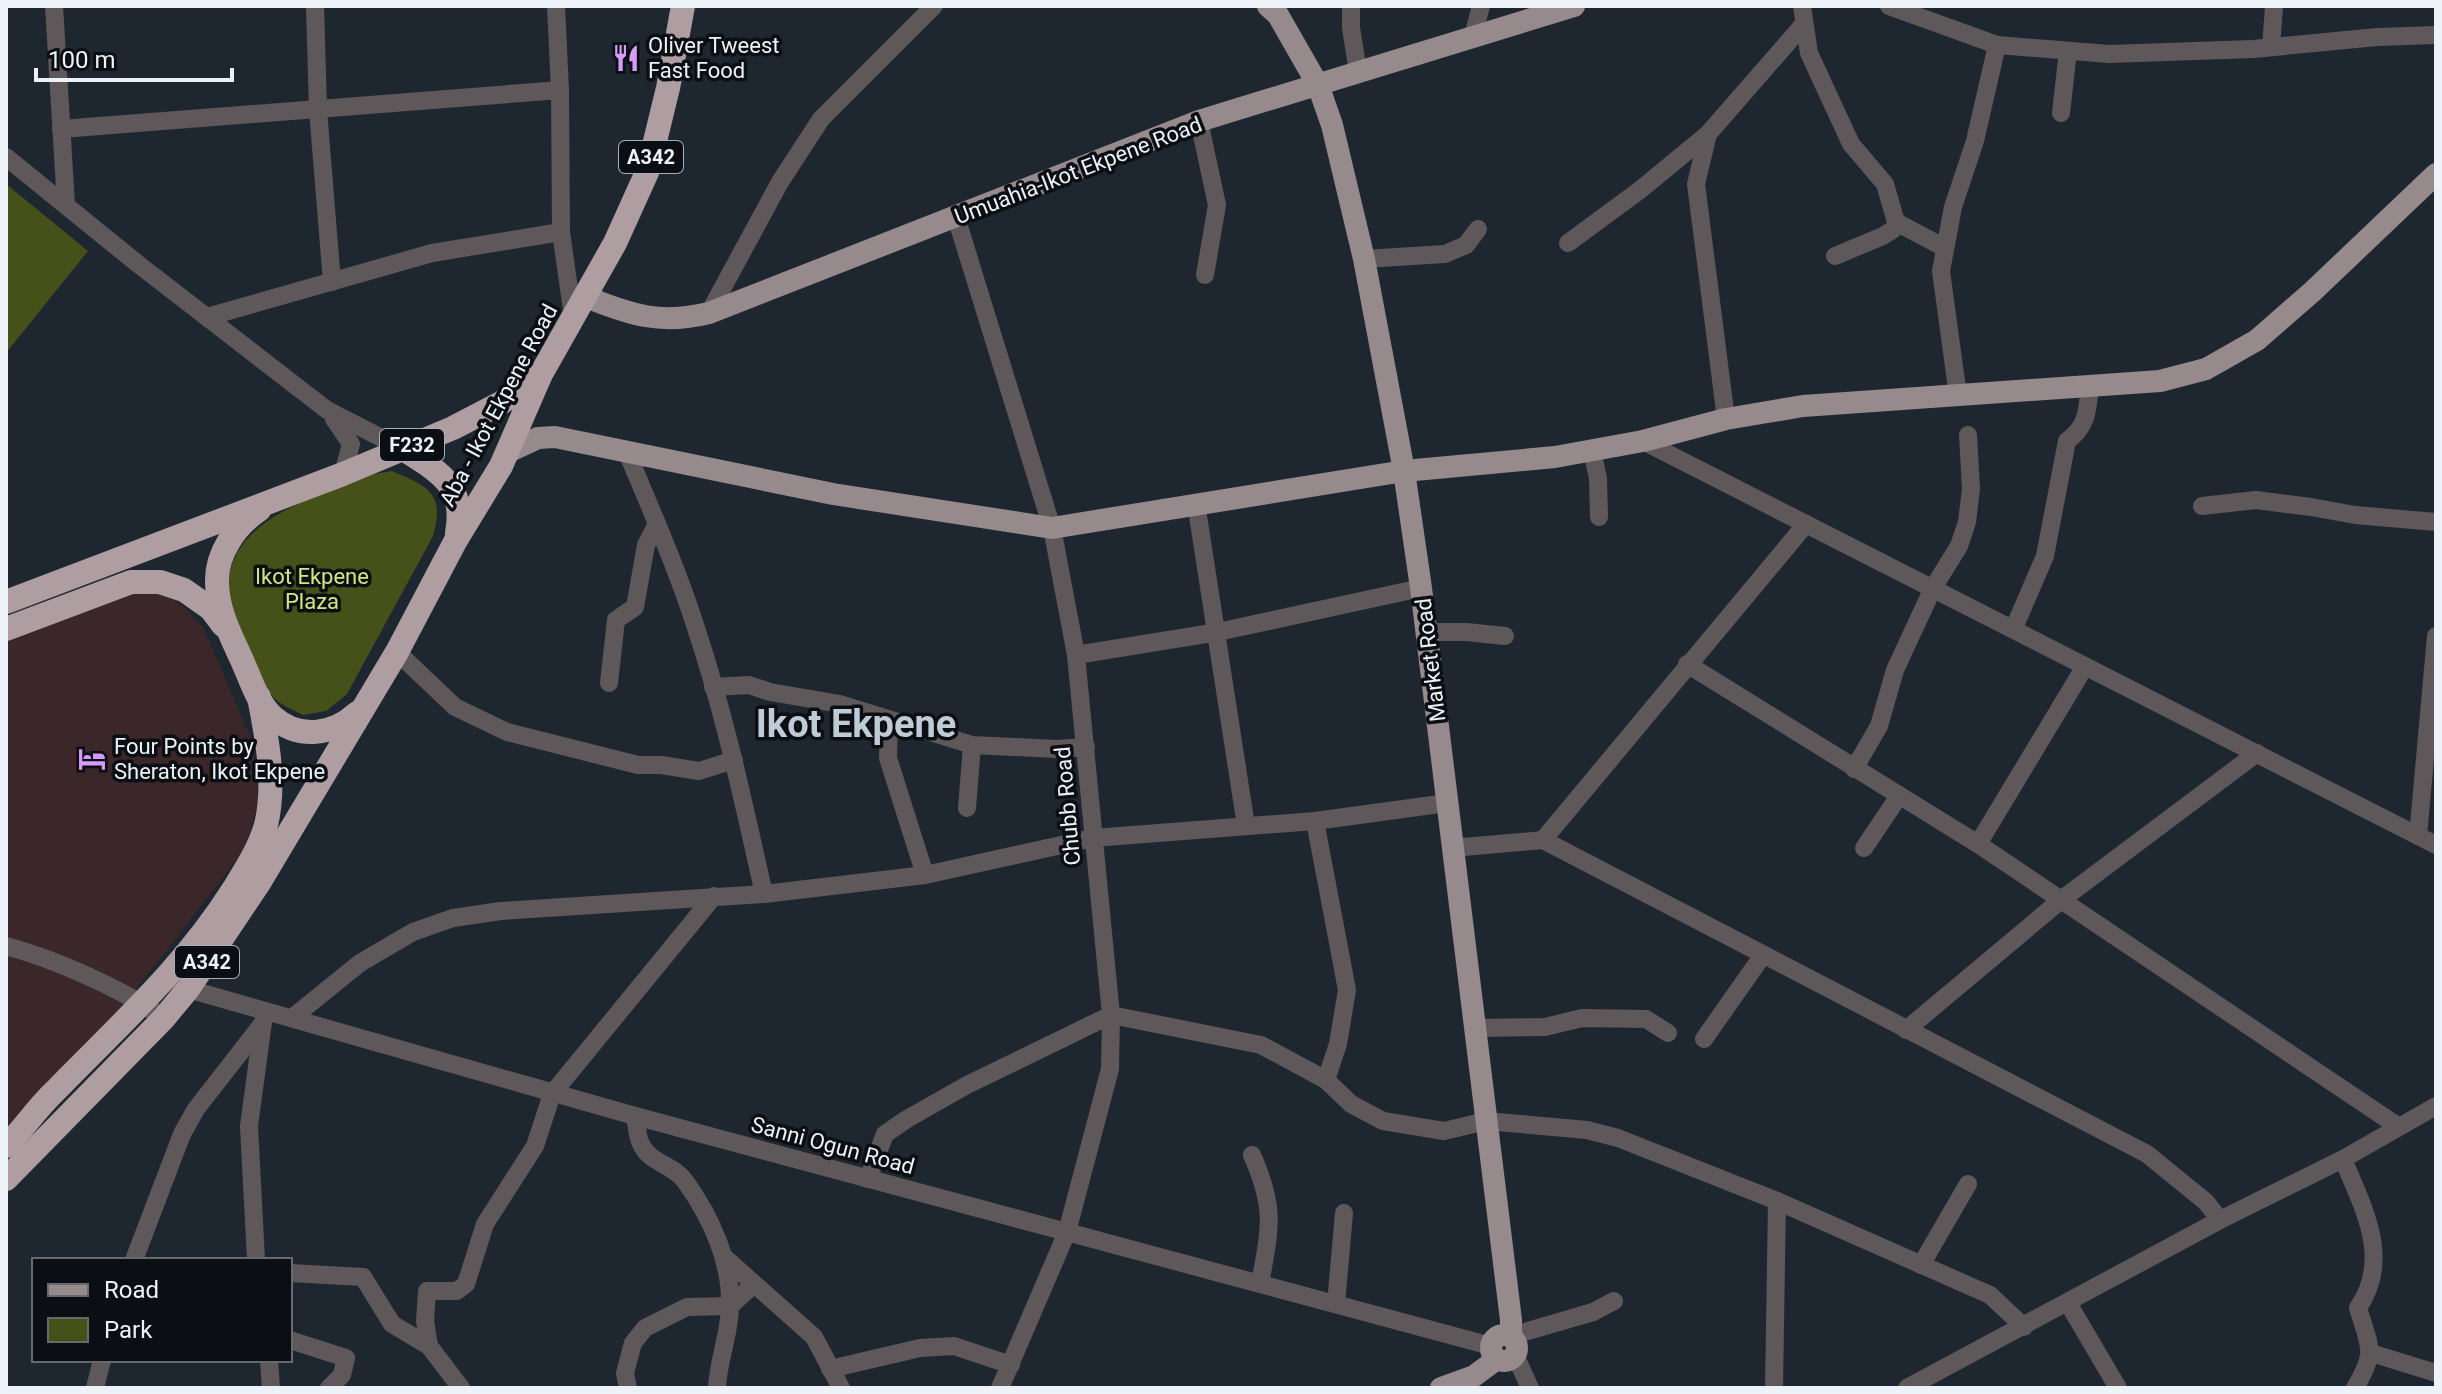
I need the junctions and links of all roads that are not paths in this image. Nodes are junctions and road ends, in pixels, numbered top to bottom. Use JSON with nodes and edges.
{"nodes":[{"id":1,"x":54,"y":6,"type":"edge"},
{"id":2,"x":315,"y":6,"type":"edge"},
{"id":3,"x":556,"y":6,"type":"edge"},
{"id":4,"x":683,"y":6,"type":"edge"},
{"id":5,"x":934,"y":6,"type":"edge"},
{"id":6,"x":1268,"y":6,"type":"edge"},
{"id":7,"x":1351,"y":6,"type":"edge"},
{"id":8,"x":1481,"y":6,"type":"edge"},
{"id":9,"x":1574,"y":6,"type":"edge"},
{"id":10,"x":1889,"y":6,"type":"edge"},
{"id":11,"x":2274,"y":6,"type":"edge"},
{"id":12,"x":1802,"y":15,"type":"edge"},
{"id":13,"x":2436,"y":35,"type":"edge"},
{"id":14,"x":1473,"y":36,"type":"junction"},
{"id":15,"x":1997,"y":45,"type":"junction"},
{"id":16,"x":2271,"y":47,"type":"junction"},
{"id":17,"x":2068,"y":51,"type":"junction"},
{"id":18,"x":1358,"y":72,"type":"junction"},
{"id":19,"x":1318,"y":85,"type":"junction"},
{"id":20,"x":560,"y":90,"type":"junction"},
{"id":21,"x":318,"y":110,"type":"junction"},
{"id":22,"x":2061,"y":113,"type":"dead end"},
{"id":23,"x":1199,"y":121,"type":"junction"},
{"id":24,"x":61,"y":129,"type":"junction"},
{"id":25,"x":1708,"y":134,"type":"junction"},
{"id":26,"x":1682,"y":155,"type":"junction"},
{"id":27,"x":6,"y":157,"type":"edge"},
{"id":28,"x":1700,"y":165,"type":"junction"},
{"id":29,"x":2436,"y":174,"type":"edge"},
{"id":30,"x":66,"y":205,"type":"junction"},
{"id":31,"x":956,"y":217,"type":"junction"},
{"id":32,"x":1896,"y":222,"type":"junction"},
{"id":33,"x":1478,"y":229,"type":"dead end"},
{"id":34,"x":561,"y":232,"type":"junction"},
{"id":35,"x":1568,"y":243,"type":"dead end"},
{"id":36,"x":1945,"y":248,"type":"junction"},
{"id":37,"x":1835,"y":256,"type":"dead end"},
{"id":38,"x":1364,"y":259,"type":"junction"},
{"id":39,"x":1205,"y":275,"type":"dead end"},
{"id":40,"x":332,"y":282,"type":"junction"},
{"id":41,"x":579,"y":307,"type":"junction"},
{"id":42,"x":709,"y":313,"type":"junction"},
{"id":43,"x":207,"y":317,"type":"junction"},
{"id":44,"x":541,"y":374,"type":"junction"},
{"id":45,"x":2090,"y":387,"type":"junction"},
{"id":46,"x":1958,"y":396,"type":"junction"},
{"id":47,"x":327,"y":410,"type":"junction"},
{"id":48,"x":1726,"y":419,"type":"junction"},
{"id":49,"x":1968,"y":435,"type":"dead end"},
{"id":50,"x":1643,"y":441,"type":"junction"},
{"id":51,"x":403,"y":449,"type":"junction"},
{"id":52,"x":1592,"y":451,"type":"junction"},
{"id":53,"x":508,"y":452,"type":"junction"},
{"id":54,"x":627,"y":452,"type":"junction"},
{"id":55,"x":1404,"y":471,"type":"junction"},
{"id":56,"x":343,"y":474,"type":"junction"},
{"id":57,"x":274,"y":500,"type":"junction"},
{"id":58,"x":1196,"y":503,"type":"junction"},
{"id":59,"x":2202,"y":506,"type":"dead end"},
{"id":60,"x":1599,"y":517,"type":"dead end"},
{"id":61,"x":2436,"y":522,"type":"edge"},
{"id":62,"x":657,"y":524,"type":"junction"},
{"id":63,"x":1806,"y":524,"type":"junction"},
{"id":64,"x":1052,"y":528,"type":"junction"},
{"id":65,"x":456,"y":540,"type":"junction"},
{"id":66,"x":1421,"y":588,"type":"junction"},
{"id":67,"x":1933,"y":588,"type":"junction"},
{"id":68,"x":6,"y":602,"type":"edge"},
{"id":69,"x":2014,"y":628,"type":"junction"},
{"id":70,"x":6,"y":629,"type":"edge"},
{"id":71,"x":1218,"y":632,"type":"junction"},
{"id":72,"x":1426,"y":632,"type":"junction"},
{"id":73,"x":1505,"y":636,"type":"dead end"},
{"id":74,"x":2436,"y":636,"type":"edge"},
{"id":75,"x":231,"y":637,"type":"junction"},
{"id":76,"x":397,"y":652,"type":"junction"},
{"id":77,"x":1076,"y":655,"type":"junction"},
{"id":78,"x":1687,"y":664,"type":"junction"},
{"id":79,"x":2084,"y":668,"type":"junction"},
{"id":80,"x":609,"y":683,"type":"dead end"},
{"id":81,"x":713,"y":687,"type":"junction"},
{"id":82,"x":259,"y":697,"type":"junction"},
{"id":83,"x":362,"y":709,"type":"junction"},
{"id":84,"x":889,"y":721,"type":"junction"},
{"id":85,"x":972,"y":745,"type":"junction"},
{"id":86,"x":1086,"y":747,"type":"junction"},
{"id":87,"x":2257,"y":753,"type":"junction"},
{"id":88,"x":734,"y":760,"type":"junction"},
{"id":89,"x":1854,"y":769,"type":"junction"},
{"id":90,"x":1899,"y":796,"type":"junction"},
{"id":91,"x":1447,"y":803,"type":"junction"},
{"id":92,"x":967,"y":808,"type":"dead end"},
{"id":93,"x":1315,"y":821,"type":"junction"},
{"id":94,"x":1246,"y":826,"type":"junction"},
{"id":95,"x":2418,"y":836,"type":"junction"},
{"id":96,"x":1093,"y":838,"type":"junction"},
{"id":97,"x":1543,"y":840,"type":"junction"},
{"id":98,"x":1978,"y":844,"type":"junction"},
{"id":99,"x":2436,"y":845,"type":"edge"},
{"id":100,"x":1452,"y":848,"type":"junction"},
{"id":101,"x":1864,"y":848,"type":"dead end"},
{"id":102,"x":925,"y":875,"type":"junction"},
{"id":103,"x":764,"y":894,"type":"junction"},
{"id":104,"x":714,"y":896,"type":"junction"},
{"id":105,"x":2061,"y":900,"type":"junction"},
{"id":106,"x":6,"y":946,"type":"edge"},
{"id":107,"x":1763,"y":955,"type":"junction"},
{"id":108,"x":178,"y":983,"type":"junction"},
{"id":109,"x":144,"y":1004,"type":"junction"},
{"id":110,"x":1111,"y":1015,"type":"junction"},
{"id":111,"x":264,"y":1017,"type":"junction"},
{"id":112,"x":164,"y":1018,"type":"junction"},
{"id":113,"x":292,"y":1018,"type":"junction"},
{"id":114,"x":1474,"y":1028,"type":"junction"},
{"id":115,"x":1906,"y":1030,"type":"junction"},
{"id":116,"x":1668,"y":1033,"type":"dead end"},
{"id":117,"x":1704,"y":1039,"type":"dead end"},
{"id":118,"x":1326,"y":1080,"type":"junction"},
{"id":119,"x":552,"y":1094,"type":"junction"},
{"id":120,"x":2436,"y":1106,"type":"edge"},
{"id":121,"x":635,"y":1116,"type":"junction"},
{"id":122,"x":1486,"y":1121,"type":"junction"},
{"id":123,"x":2399,"y":1127,"type":"junction"},
{"id":124,"x":6,"y":1146,"type":"edge"},
{"id":125,"x":1252,"y":1155,"type":"dead end"},
{"id":126,"x":2343,"y":1159,"type":"junction"},
{"id":127,"x":6,"y":1179,"type":"edge"},
{"id":128,"x":868,"y":1179,"type":"junction"},
{"id":129,"x":1968,"y":1184,"type":"dead end"},
{"id":130,"x":1777,"y":1201,"type":"junction"},
{"id":131,"x":1344,"y":1213,"type":"dead end"},
{"id":132,"x":2220,"y":1220,"type":"junction"},
{"id":133,"x":1067,"y":1232,"type":"junction"},
{"id":134,"x":724,"y":1257,"type":"junction"},
{"id":135,"x":135,"y":1258,"type":"edge"},
{"id":136,"x":256,"y":1258,"type":"edge"},
{"id":137,"x":1921,"y":1265,"type":"junction"},
{"id":138,"x":292,"y":1273,"type":"edge"},
{"id":139,"x":754,"y":1284,"type":"junction"},
{"id":140,"x":1260,"y":1284,"type":"junction"},
{"id":141,"x":1614,"y":1301,"type":"dead end"},
{"id":142,"x":2068,"y":1303,"type":"junction"},
{"id":143,"x":1336,"y":1304,"type":"junction"},
{"id":144,"x":730,"y":1306,"type":"junction"},
{"id":145,"x":2024,"y":1327,"type":"junction"},
{"id":146,"x":292,"y":1341,"type":"edge"},
{"id":147,"x":429,"y":1346,"type":"junction"},
{"id":148,"x":1503,"y":1349,"type":"junction"},
{"id":149,"x":2371,"y":1353,"type":"junction"},
{"id":150,"x":102,"y":1362,"type":"edge"},
{"id":151,"x":269,"y":1362,"type":"edge"},
{"id":152,"x":1011,"y":1365,"type":"junction"},
{"id":153,"x":830,"y":1369,"type":"junction"},
{"id":154,"x":2436,"y":1373,"type":"edge"},
{"id":155,"x":1473,"y":1382,"type":"edge"},
{"id":156,"x":95,"y":1388,"type":"edge"},
{"id":157,"x":271,"y":1388,"type":"edge"},
{"id":158,"x":329,"y":1388,"type":"edge"},
{"id":159,"x":461,"y":1388,"type":"edge"},
{"id":160,"x":628,"y":1388,"type":"edge"},
{"id":161,"x":717,"y":1388,"type":"edge"},
{"id":162,"x":841,"y":1388,"type":"edge"},
{"id":163,"x":1000,"y":1388,"type":"edge"},
{"id":164,"x":1441,"y":1388,"type":"edge"},
{"id":165,"x":1530,"y":1388,"type":"edge"},
{"id":166,"x":1774,"y":1388,"type":"edge"},
{"id":167,"x":1907,"y":1388,"type":"edge"},
{"id":168,"x":2118,"y":1388,"type":"edge"},
{"id":169,"x":2355,"y":1388,"type":"edge"}],
"edges":[{"from":1,"to":24,"type":"street"},
{"from":2,"to":21,"type":"street"},
{"from":3,"to":20,"type":"street"},
{"from":4,"to":41,"type":"highway","name":"Aba - Ikot Ekpene Road","number":"A342"},
{"from":5,"to":42,"type":"street"},
{"from":6,"to":19,"type":"main road","name":"Market Road"},
{"from":7,"to":18,"type":"street"},
{"from":8,"to":14,"type":"street"},
{"from":9,"to":14,"type":"main road","name":"Umuahia-Ikot Ekpene Road"},
{"from":10,"to":15,"type":"street"},
{"from":11,"to":16,"type":"street"},
{"from":12,"to":25,"type":"street"},
{"from":12,"to":32,"type":"street"},
{"from":13,"to":16,"type":"street"},
{"from":14,"to":18,"type":"main road","name":"Umuahia-Ikot Ekpene Road"},
{"from":15,"to":17,"type":"street"},
{"from":15,"to":36,"type":"street"},
{"from":16,"to":17,"type":"street"},
{"from":17,"to":22,"type":"street"},
{"from":18,"to":19,"type":"main road","name":"Umuahia-Ikot Ekpene Road"},
{"from":19,"to":23,"type":"main road","name":"Umuahia-Ikot Ekpene Road"},
{"from":19,"to":38,"type":"main road","name":"Market Road"},
{"from":20,"to":21,"type":"street"},
{"from":20,"to":34,"type":"street"},
{"from":21,"to":24,"type":"street"},
{"from":21,"to":40,"type":"street"},
{"from":23,"to":31,"type":"main road","name":"Umuahia-Ikot Ekpene Road"},
{"from":23,"to":39,"type":"street"},
{"from":24,"to":30,"type":"street"},
{"from":25,"to":26,"type":"street"},
{"from":25,"to":28,"type":"street"},
{"from":26,"to":28,"type":"street"},
{"from":26,"to":35,"type":"street"},
{"from":27,"to":30,"type":"street"},
{"from":28,"to":48,"type":"street"},
{"from":29,"to":45,"type":"main road"},
{"from":30,"to":43,"type":"street"},
{"from":31,"to":42,"type":"main road","name":"Umuahia-Ikot Ekpene Road"},
{"from":31,"to":64,"type":"street","name":"Chubb Road"},
{"from":32,"to":36,"type":"street"},
{"from":32,"to":37,"type":"street"},
{"from":33,"to":38,"type":"street"},
{"from":34,"to":40,"type":"street"},
{"from":34,"to":41,"type":"street"},
{"from":36,"to":46,"type":"street"},
{"from":38,"to":55,"type":"main road","name":"Market Road"},
{"from":40,"to":43,"type":"street"},
{"from":41,"to":42,"type":"main road","name":"Umuahia-Ikot Ekpene Road"},
{"from":41,"to":44,"type":"highway","name":"Aba - Ikot Ekpene Road","number":"A342"},
{"from":43,"to":47,"type":"street"},
{"from":44,"to":51,"type":"highway","number":"F232"},
{"from":44,"to":53,"type":"highway","name":"Aba - Ikot Ekpene Road","number":"A342"},
{"from":45,"to":46,"type":"main road"},
{"from":45,"to":69,"type":"street"},
{"from":46,"to":48,"type":"main road"},
{"from":47,"to":51,"type":"street"},
{"from":47,"to":56,"type":"street"},
{"from":48,"to":50,"type":"main road"},
{"from":49,"to":67,"type":"street"},
{"from":50,"to":52,"type":"main road"},
{"from":50,"to":63,"type":"street"},
{"from":51,"to":56,"type":"highway","number":"F232"},
{"from":51,"to":65,"type":"highway"},
{"from":52,"to":55,"type":"main road"},
{"from":52,"to":60,"type":"street"},
{"from":53,"to":54,"type":"main road"},
{"from":53,"to":65,"type":"highway","name":"Aba - Ikot Ekpene Road","number":"A342"},
{"from":54,"to":62,"type":"street"},
{"from":54,"to":64,"type":"main road"},
{"from":55,"to":58,"type":"main road"},
{"from":55,"to":66,"type":"main road","name":"Market Road"},
{"from":56,"to":57,"type":"highway","number":"F232"},
{"from":57,"to":68,"type":"highway","number":"F232"},
{"from":57,"to":75,"type":"highway"},
{"from":58,"to":64,"type":"main road"},
{"from":58,"to":71,"type":"street"},
{"from":59,"to":61,"type":"street"},
{"from":62,"to":80,"type":"street"},
{"from":62,"to":81,"type":"street"},
{"from":63,"to":67,"type":"street"},
{"from":63,"to":78,"type":"street"},
{"from":64,"to":77,"type":"street","name":"Chubb Road"},
{"from":65,"to":76,"type":"highway","name":"Aba - Ikot Ekpene Road","number":"A342"},
{"from":66,"to":71,"type":"street"},
{"from":66,"to":72,"type":"main road","name":"Market Road"},
{"from":67,"to":69,"type":"street"},
{"from":67,"to":89,"type":"street"},
{"from":69,"to":79,"type":"street"},
{"from":70,"to":75,"type":"highway"},
{"from":71,"to":77,"type":"street"},
{"from":71,"to":94,"type":"street"},
{"from":72,"to":73,"type":"street"},
{"from":72,"to":91,"type":"main road","name":"Market Road"},
{"from":74,"to":95,"type":"street"},
{"from":75,"to":82,"type":"highway"},
{"from":76,"to":83,"type":"highway","name":"Aba - Ikot Ekpene Road","number":"A342"},
{"from":76,"to":88,"type":"street"},
{"from":77,"to":86,"type":"street","name":"Chubb Road"},
{"from":78,"to":89,"type":"street"},
{"from":78,"to":97,"type":"street"},
{"from":79,"to":87,"type":"street"},
{"from":79,"to":98,"type":"street"},
{"from":81,"to":84,"type":"street"},
{"from":81,"to":88,"type":"street"},
{"from":82,"to":83,"type":"highway"},
{"from":82,"to":108,"type":"highway","number":"A342"},
{"from":83,"to":108,"type":"highway","name":"Aba - Ikot Ekpene Road","number":"A342"},
{"from":84,"to":85,"type":"street"},
{"from":84,"to":102,"type":"street"},
{"from":85,"to":86,"type":"street"},
{"from":85,"to":92,"type":"street"},
{"from":86,"to":96,"type":"street","name":"Chubb Road"},
{"from":87,"to":95,"type":"street"},
{"from":87,"to":105,"type":"street"},
{"from":88,"to":103,"type":"street"},
{"from":89,"to":90,"type":"street"},
{"from":90,"to":98,"type":"street"},
{"from":90,"to":101,"type":"street"},
{"from":91,"to":93,"type":"street"},
{"from":91,"to":100,"type":"main road","name":"Market Road"},
{"from":93,"to":94,"type":"street"},
{"from":93,"to":118,"type":"street"},
{"from":94,"to":96,"type":"street"},
{"from":95,"to":99,"type":"street"},
{"from":96,"to":102,"type":"street"},
{"from":96,"to":110,"type":"street","name":"Chubb Road"},
{"from":97,"to":100,"type":"street"},
{"from":97,"to":107,"type":"street"},
{"from":98,"to":105,"type":"street"},
{"from":100,"to":114,"type":"main road","name":"Market Road"},
{"from":102,"to":103,"type":"street"},
{"from":103,"to":104,"type":"street"},
{"from":104,"to":113,"type":"street"},
{"from":104,"to":119,"type":"street"},
{"from":105,"to":115,"type":"street"},
{"from":105,"to":123,"type":"street"},
{"from":106,"to":109,"type":"street"},
{"from":107,"to":115,"type":"street"},
{"from":107,"to":117,"type":"street"},
{"from":108,"to":109,"type":"highway","number":"A342"},
{"from":108,"to":111,"type":"street","name":"Sanni Ogun Road"},
{"from":108,"to":112,"type":"highway","name":"Aba - Ikot Ekpene Road","number":"A342"},
{"from":109,"to":112,"type":"street"},
{"from":109,"to":124,"type":"highway","number":"A342"},
{"from":110,"to":118,"type":"street"},
{"from":110,"to":128,"type":"street"},
{"from":110,"to":133,"type":"street","name":"Chubb Road"},
{"from":111,"to":113,"type":"street","name":"Sanni Ogun Road"},
{"from":111,"to":135,"type":"street"},
{"from":111,"to":136,"type":"street"},
{"from":112,"to":127,"type":"highway","name":"Aba - Ikot Ekpene Road","number":"A342"},
{"from":113,"to":119,"type":"street","name":"Sanni Ogun Road"},
{"from":114,"to":116,"type":"street"},
{"from":114,"to":122,"type":"main road","name":"Market Road"},
{"from":115,"to":132,"type":"street"},
{"from":118,"to":122,"type":"street"},
{"from":119,"to":121,"type":"street","name":"Sanni Ogun Road"},
{"from":119,"to":147,"type":"street"},
{"from":120,"to":123,"type":"street"},
{"from":121,"to":128,"type":"street","name":"Sanni Ogun Road"},
{"from":121,"to":134,"type":"street"},
{"from":122,"to":130,"type":"street"},
{"from":122,"to":148,"type":"main road","name":"Market Road"},
{"from":123,"to":126,"type":"street"},
{"from":125,"to":140,"type":"street"},
{"from":126,"to":132,"type":"street"},
{"from":126,"to":149,"type":"street"},
{"from":128,"to":133,"type":"street","name":"Sanni Ogun Road"},
{"from":129,"to":137,"type":"street"},
{"from":130,"to":137,"type":"street"},
{"from":130,"to":166,"type":"street"},
{"from":131,"to":143,"type":"street"},
{"from":132,"to":142,"type":"street"},
{"from":133,"to":140,"type":"street","name":"Sanni Ogun Road"},
{"from":133,"to":152,"type":"street","name":"Chubb Road"},
{"from":134,"to":139,"type":"street"},
{"from":134,"to":144,"type":"street"},
{"from":137,"to":145,"type":"street"},
{"from":138,"to":147,"type":"street"},
{"from":139,"to":144,"type":"street"},
{"from":139,"to":153,"type":"street"},
{"from":140,"to":143,"type":"street","name":"Sanni Ogun Road"},
{"from":141,"to":148,"type":"street"},
{"from":142,"to":145,"type":"street"},
{"from":142,"to":168,"type":"street"},
{"from":143,"to":148,"type":"street","name":"Sanni Ogun Road"},
{"from":144,"to":160,"type":"street"},
{"from":144,"to":161,"type":"street"},
{"from":145,"to":167,"type":"street"},
{"from":146,"to":158,"type":"street"},
{"from":147,"to":159,"type":"street"},
{"from":148,"to":155,"type":"main road"},
{"from":148,"to":165,"type":"street"},
{"from":149,"to":154,"type":"street"},
{"from":149,"to":169,"type":"street"},
{"from":150,"to":156,"type":"street"},
{"from":151,"to":157,"type":"street"},
{"from":152,"to":153,"type":"street"},
{"from":152,"to":163,"type":"street","name":"Chubb Road"},
{"from":153,"to":162,"type":"street"},
{"from":155,"to":164,"type":"main road"}]}
